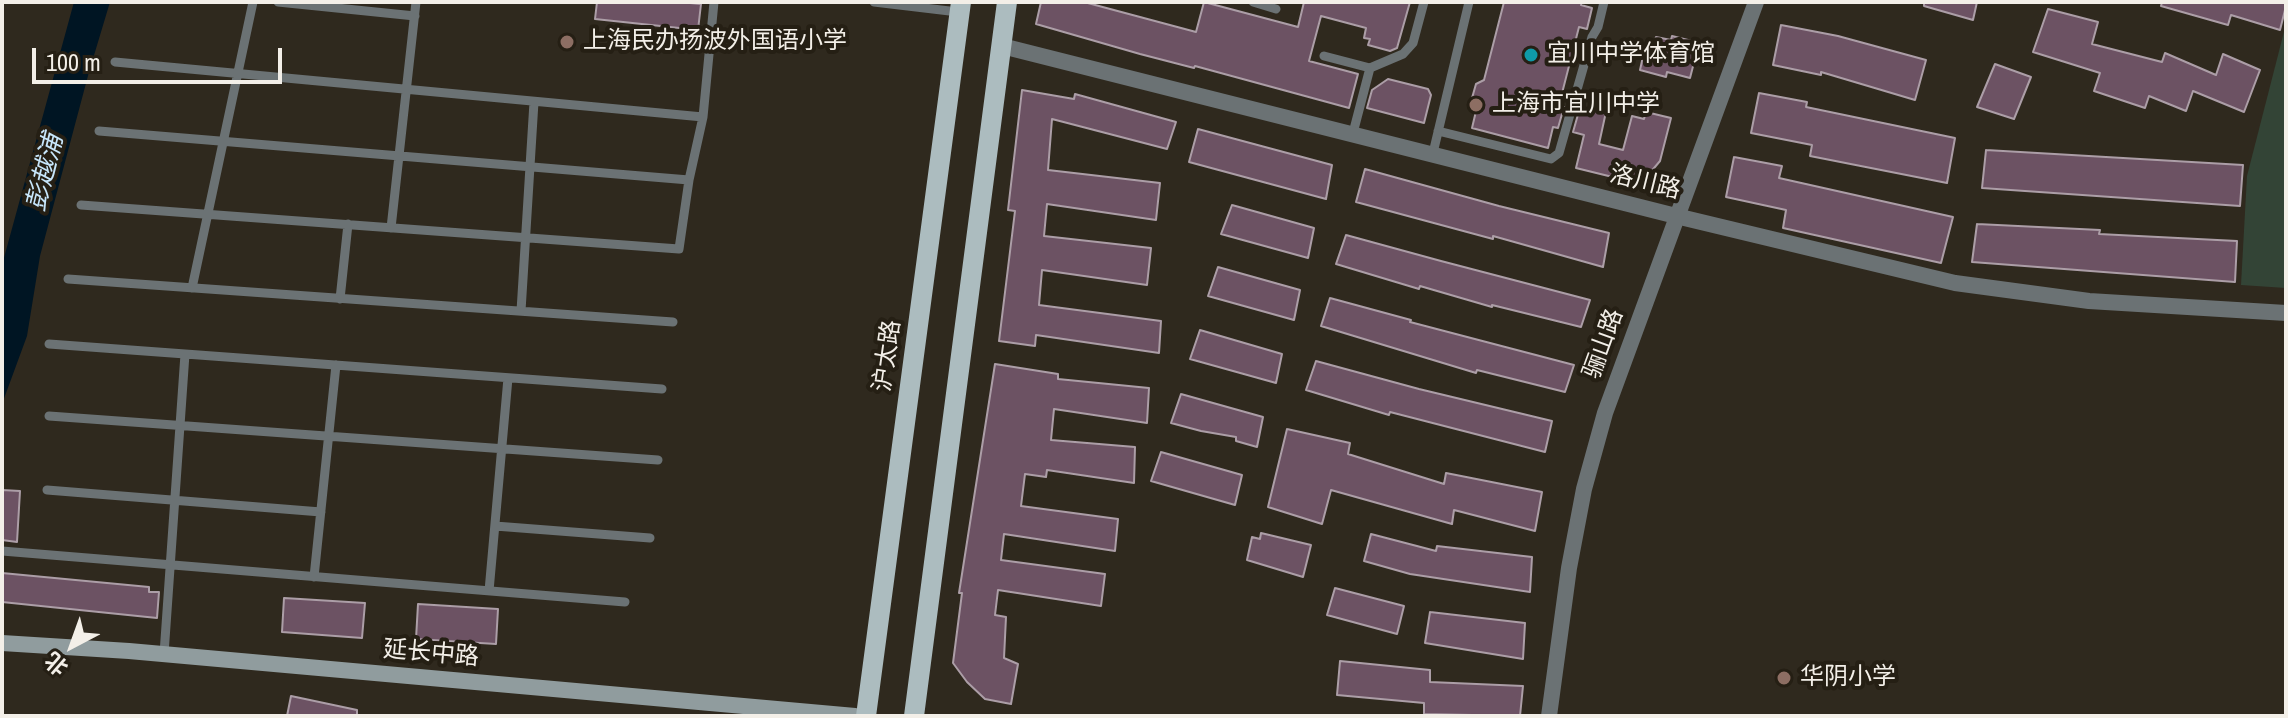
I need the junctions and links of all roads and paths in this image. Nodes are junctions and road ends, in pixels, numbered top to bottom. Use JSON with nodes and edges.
{"nodes":[{"id":1,"x":253,"y":2,"type":"edge"},
{"id":2,"x":278,"y":2,"type":"edge"},
{"id":3,"x":416,"y":2,"type":"edge"},
{"id":4,"x":714,"y":2,"type":"edge"},
{"id":5,"x":874,"y":2,"type":"edge"},
{"id":6,"x":1007,"y":2,"type":"edge"},
{"id":7,"x":1253,"y":2,"type":"edge"},
{"id":8,"x":1424,"y":2,"type":"edge"},
{"id":9,"x":1469,"y":2,"type":"edge"},
{"id":10,"x":1604,"y":2,"type":"edge"},
{"id":11,"x":1756,"y":2,"type":"edge"},
{"id":12,"x":960,"y":7,"type":"edge"},
{"id":13,"x":1276,"y":9,"type":"dead end"},
{"id":14,"x":415,"y":16,"type":"junction"},
{"id":15,"x":1002,"y":46,"type":"junction"},
{"id":16,"x":1324,"y":56,"type":"dead end"},
{"id":17,"x":115,"y":62,"type":"dead end"},
{"id":18,"x":1370,"y":68,"type":"junction"},
{"id":19,"x":238,"y":74,"type":"junction"},
{"id":20,"x":406,"y":90,"type":"junction"},
{"id":21,"x":534,"y":102,"type":"junction"},
{"id":22,"x":703,"y":117,"type":"junction"},
{"id":23,"x":99,"y":131,"type":"dead end"},
{"id":24,"x":1438,"y":131,"type":"junction"},
{"id":25,"x":1353,"y":133,"type":"junction"},
{"id":26,"x":223,"y":141,"type":"junction"},
{"id":27,"x":1433,"y":153,"type":"junction"},
{"id":28,"x":399,"y":156,"type":"junction"},
{"id":29,"x":530,"y":167,"type":"junction"},
{"id":30,"x":689,"y":180,"type":"junction"},
{"id":31,"x":81,"y":205,"type":"dead end"},
{"id":32,"x":208,"y":214,"type":"junction"},
{"id":33,"x":1676,"y":216,"type":"junction"},
{"id":34,"x":348,"y":224,"type":"junction"},
{"id":35,"x":391,"y":228,"type":"junction"},
{"id":36,"x":526,"y":238,"type":"junction"},
{"id":37,"x":68,"y":279,"type":"dead end"},
{"id":38,"x":192,"y":288,"type":"junction"},
{"id":39,"x":340,"y":299,"type":"junction"},
{"id":40,"x":521,"y":311,"type":"junction"},
{"id":41,"x":2286,"y":313,"type":"edge"},
{"id":42,"x":673,"y":322,"type":"dead end"},
{"id":43,"x":49,"y":344,"type":"dead end"},
{"id":44,"x":185,"y":354,"type":"junction"},
{"id":45,"x":336,"y":365,"type":"junction"},
{"id":46,"x":508,"y":378,"type":"junction"},
{"id":47,"x":662,"y":389,"type":"dead end"},
{"id":48,"x":49,"y":416,"type":"dead end"},
{"id":49,"x":180,"y":425,"type":"junction"},
{"id":50,"x":329,"y":436,"type":"junction"},
{"id":51,"x":502,"y":449,"type":"junction"},
{"id":52,"x":658,"y":460,"type":"dead end"},
{"id":53,"x":47,"y":490,"type":"dead end"},
{"id":54,"x":175,"y":500,"type":"junction"},
{"id":55,"x":321,"y":512,"type":"junction"},
{"id":56,"x":495,"y":526,"type":"junction"},
{"id":57,"x":650,"y":538,"type":"dead end"},
{"id":58,"x":2,"y":551,"type":"edge"},
{"id":59,"x":170,"y":565,"type":"junction"},
{"id":60,"x":314,"y":577,"type":"junction"},
{"id":61,"x":489,"y":591,"type":"junction"},
{"id":62,"x":625,"y":602,"type":"dead end"},
{"id":63,"x":2,"y":643,"type":"edge"},
{"id":64,"x":164,"y":654,"type":"junction"},
{"id":65,"x":855,"y":716,"type":"edge"},
{"id":66,"x":866,"y":716,"type":"edge"},
{"id":67,"x":914,"y":716,"type":"edge"},
{"id":68,"x":1549,"y":716,"type":"edge"}],
"edges":[{"from":1,"to":19,"type":"lane"},
{"from":2,"to":14,"type":"lane"},
{"from":3,"to":14,"type":"lane"},
{"from":4,"to":22,"type":"lane"},
{"from":5,"to":12,"type":"lane"},
{"from":6,"to":15,"type":"main road"},
{"from":7,"to":13,"type":"lane"},
{"from":8,"to":18,"type":"lane"},
{"from":9,"to":24,"type":"lane"},
{"from":10,"to":24,"type":"lane"},
{"from":11,"to":33,"type":"street","name":"骊山路"},
{"from":12,"to":66,"type":"main road","name":"沪太路"},
{"from":14,"to":20,"type":"lane"},
{"from":15,"to":25,"type":"street","name":"洛川路"},
{"from":15,"to":67,"type":"main road"},
{"from":16,"to":18,"type":"lane"},
{"from":17,"to":19,"type":"lane"},
{"from":18,"to":25,"type":"lane"},
{"from":19,"to":20,"type":"lane"},
{"from":19,"to":26,"type":"lane"},
{"from":20,"to":21,"type":"lane"},
{"from":20,"to":28,"type":"lane"},
{"from":21,"to":22,"type":"lane"},
{"from":21,"to":29,"type":"lane"},
{"from":22,"to":30,"type":"lane"},
{"from":23,"to":26,"type":"lane"},
{"from":24,"to":27,"type":"lane"},
{"from":25,"to":27,"type":"street","name":"洛川路"},
{"from":26,"to":28,"type":"lane"},
{"from":26,"to":32,"type":"lane"},
{"from":27,"to":33,"type":"street","name":"洛川路"},
{"from":28,"to":29,"type":"lane"},
{"from":28,"to":35,"type":"lane"},
{"from":29,"to":30,"type":"lane"},
{"from":29,"to":36,"type":"lane"},
{"from":30,"to":36,"type":"lane"},
{"from":31,"to":32,"type":"lane"},
{"from":32,"to":34,"type":"lane"},
{"from":32,"to":38,"type":"lane"},
{"from":33,"to":41,"type":"street","name":"洛川路"},
{"from":33,"to":68,"type":"street","name":"骊山路"},
{"from":34,"to":35,"type":"lane"},
{"from":34,"to":39,"type":"lane"},
{"from":35,"to":36,"type":"lane"},
{"from":36,"to":40,"type":"lane"},
{"from":37,"to":38,"type":"lane"},
{"from":38,"to":39,"type":"lane"},
{"from":39,"to":40,"type":"lane"},
{"from":40,"to":42,"type":"lane"},
{"from":43,"to":44,"type":"lane"},
{"from":44,"to":45,"type":"lane"},
{"from":44,"to":49,"type":"lane"},
{"from":45,"to":46,"type":"lane"},
{"from":45,"to":50,"type":"lane"},
{"from":46,"to":47,"type":"lane"},
{"from":46,"to":51,"type":"lane"},
{"from":48,"to":49,"type":"lane"},
{"from":49,"to":50,"type":"lane"},
{"from":49,"to":54,"type":"lane"},
{"from":50,"to":51,"type":"lane"},
{"from":50,"to":55,"type":"lane"},
{"from":51,"to":52,"type":"lane"},
{"from":51,"to":56,"type":"lane"},
{"from":53,"to":54,"type":"lane"},
{"from":54,"to":55,"type":"lane"},
{"from":54,"to":59,"type":"lane"},
{"from":55,"to":60,"type":"lane"},
{"from":56,"to":57,"type":"lane"},
{"from":56,"to":61,"type":"lane"},
{"from":58,"to":59,"type":"lane"},
{"from":59,"to":60,"type":"lane"},
{"from":59,"to":64,"type":"lane"},
{"from":60,"to":61,"type":"lane"},
{"from":61,"to":62,"type":"lane"},
{"from":63,"to":64,"type":"street","name":"延长中路"},
{"from":64,"to":65,"type":"street","name":"延长中路"}]}
